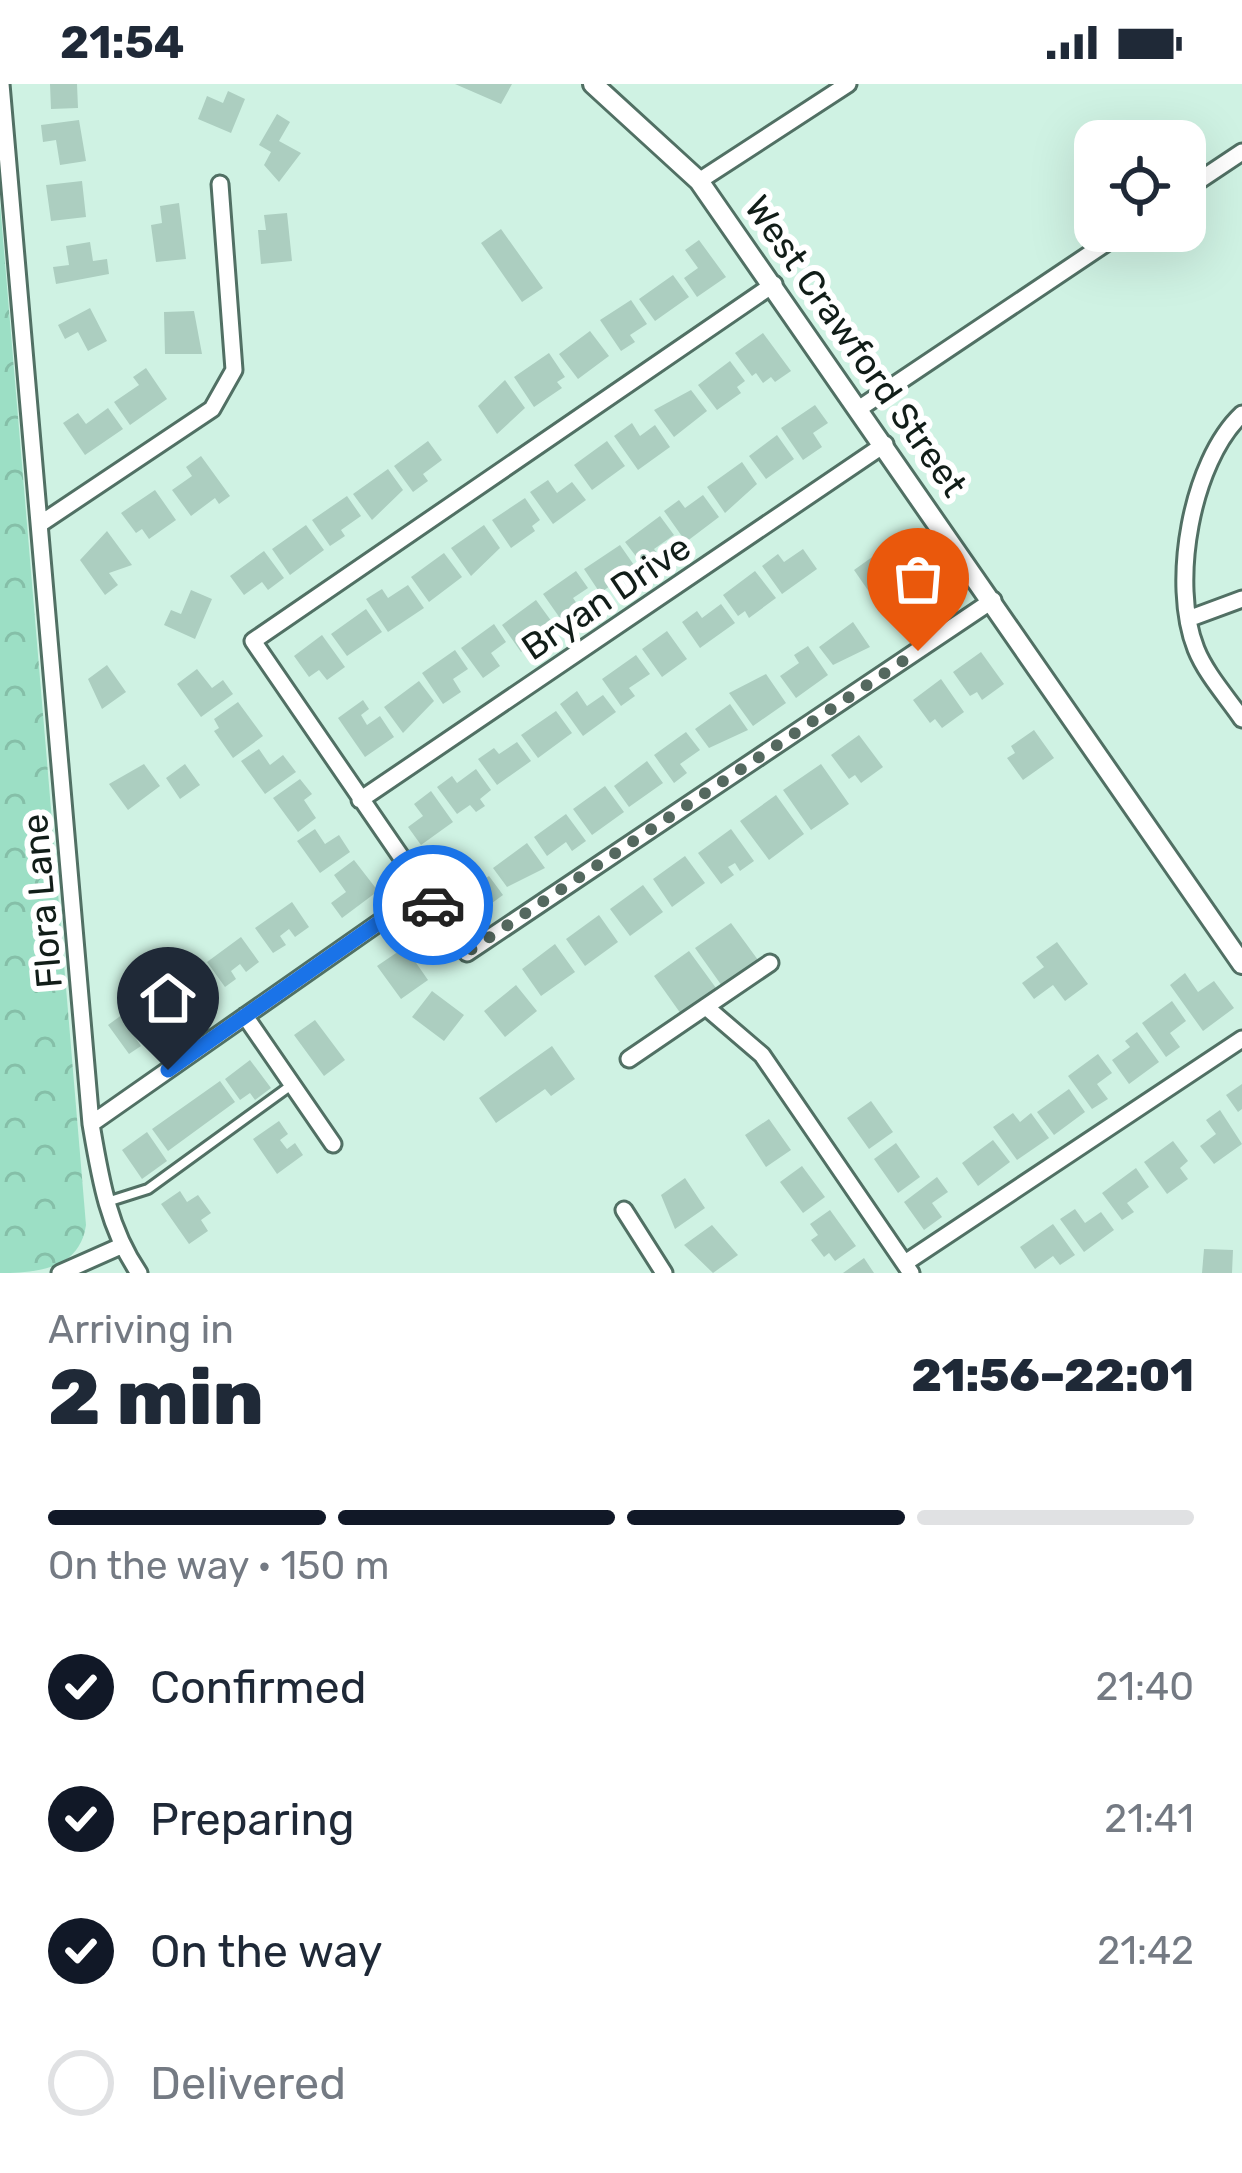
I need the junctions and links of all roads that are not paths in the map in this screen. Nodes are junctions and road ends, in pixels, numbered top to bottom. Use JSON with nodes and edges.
{"nodes":[{"id":1,"x":1,"y":84,"type":"edge"},
{"id":2,"x":593,"y":84,"type":"edge"},
{"id":3,"x":848,"y":84,"type":"edge"},
{"id":4,"x":1242,"y":152,"type":"edge"},
{"id":5,"x":1206,"y":176,"type":"edge"},
{"id":6,"x":699,"y":181,"type":"junction"},
{"id":7,"x":220,"y":184,"type":"dead end"},
{"id":8,"x":1093,"y":252,"type":"edge"},
{"id":9,"x":774,"y":284,"type":"junction"},
{"id":10,"x":860,"y":408,"type":"junction"},
{"id":11,"x":1242,"y":414,"type":"edge"},
{"id":12,"x":885,"y":444,"type":"junction"},
{"id":13,"x":40,"y":524,"type":"junction"},
{"id":14,"x":1242,"y":599,"type":"edge"},
{"id":15,"x":993,"y":600,"type":"junction"},
{"id":16,"x":1188,"y":619,"type":"junction"},
{"id":17,"x":1242,"y":719,"type":"edge"},
{"id":18,"x":360,"y":800,"type":"junction"},
{"id":19,"x":424,"y":891,"type":"junction"},
{"id":20,"x":770,"y":963,"type":"dead end"},
{"id":21,"x":1242,"y":964,"type":"edge"},
{"id":22,"x":706,"y":1007,"type":"junction"},
{"id":23,"x":244,"y":1016,"type":"junction"},
{"id":24,"x":1242,"y":1039,"type":"edge"},
{"id":25,"x":629,"y":1059,"type":"dead end"},
{"id":26,"x":292,"y":1085,"type":"junction"},
{"id":27,"x":91,"y":1124,"type":"junction"},
{"id":28,"x":333,"y":1144,"type":"dead end"},
{"id":29,"x":106,"y":1202,"type":"junction"},
{"id":30,"x":624,"y":1210,"type":"dead end"},
{"id":31,"x":121,"y":1246,"type":"junction"},
{"id":32,"x":908,"y":1268,"type":"edge"},
{"id":33,"x":60,"y":1273,"type":"edge"},
{"id":34,"x":139,"y":1273,"type":"edge"},
{"id":35,"x":664,"y":1273,"type":"edge"}],
"edges":[{"from":1,"to":13,"type":"street","name":"Flora Lane"},
{"from":2,"to":6,"type":"street","name":"West Crawford Street"},
{"from":3,"to":6,"type":"street"},
{"from":4,"to":5,"type":"street"},
{"from":6,"to":9,"type":"street","name":"West Crawford Street"},
{"from":7,"to":13,"type":"street"},
{"from":8,"to":10,"type":"street"},
{"from":9,"to":10,"type":"street","name":"West Crawford Street"},
{"from":9,"to":18,"type":"street"},
{"from":10,"to":12,"type":"street","name":"West Crawford Street"},
{"from":11,"to":16,"type":"street"},
{"from":12,"to":15,"type":"street","name":"West Crawford Street"},
{"from":12,"to":18,"type":"street","name":"Bryan Drive"},
{"from":13,"to":27,"type":"street","name":"Flora Lane"},
{"from":14,"to":16,"type":"street"},
{"from":15,"to":19,"type":"street"},
{"from":15,"to":21,"type":"street","name":"West Crawford Street"},
{"from":16,"to":17,"type":"street"},
{"from":18,"to":19,"type":"street"},
{"from":19,"to":23,"type":"street"},
{"from":20,"to":22,"type":"street"},
{"from":22,"to":25,"type":"street"},
{"from":22,"to":32,"type":"street"},
{"from":23,"to":26,"type":"street"},
{"from":23,"to":27,"type":"street"},
{"from":24,"to":32,"type":"street"},
{"from":26,"to":28,"type":"street"},
{"from":26,"to":29,"type":"lane"},
{"from":27,"to":29,"type":"street","name":"Flora Lane"},
{"from":29,"to":31,"type":"street","name":"Flora Lane"},
{"from":30,"to":35,"type":"street"},
{"from":31,"to":33,"type":"street"},
{"from":31,"to":34,"type":"street","name":"Flora Lane"}]}
